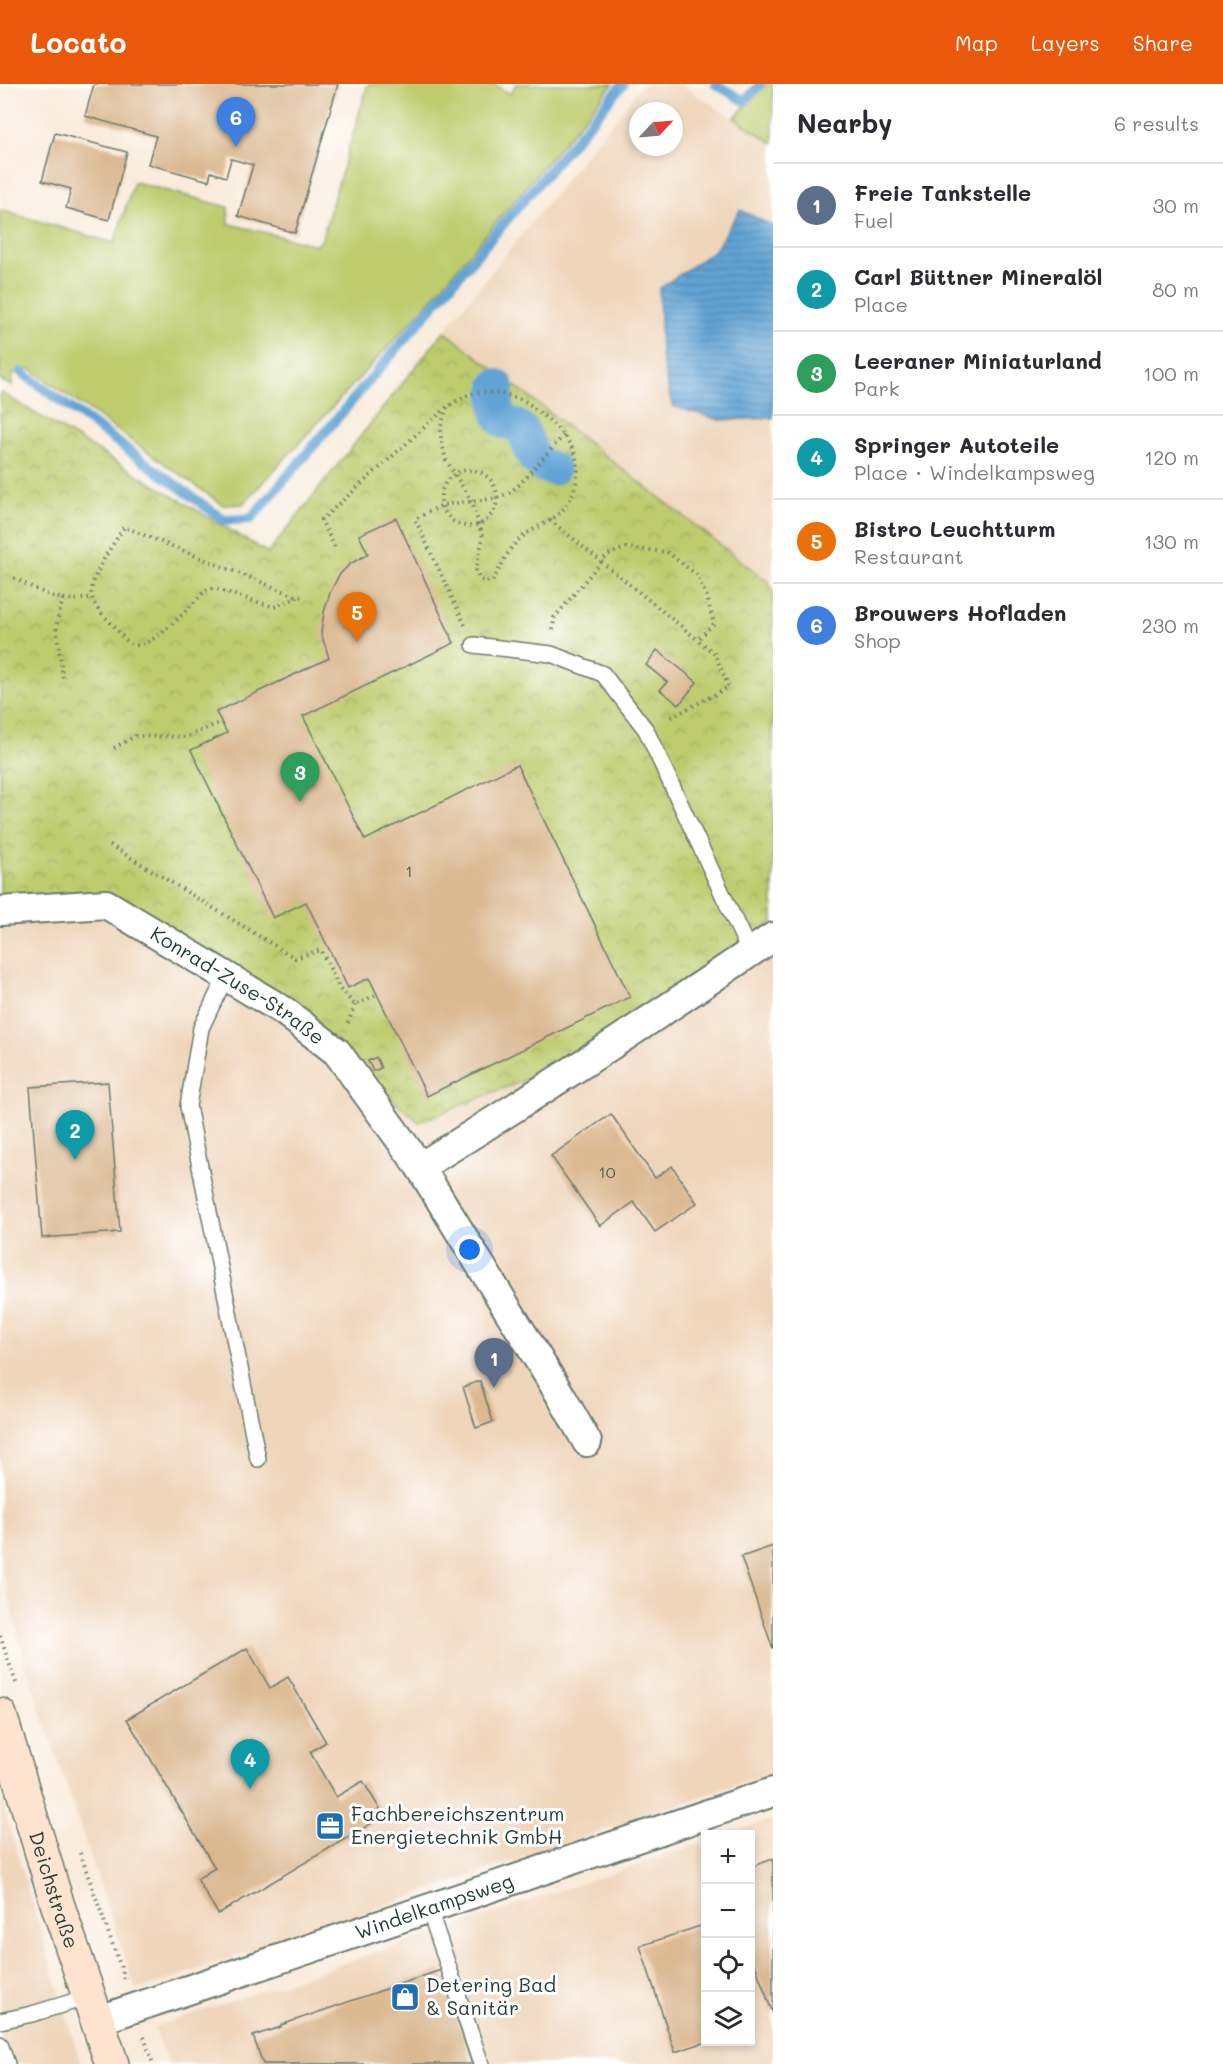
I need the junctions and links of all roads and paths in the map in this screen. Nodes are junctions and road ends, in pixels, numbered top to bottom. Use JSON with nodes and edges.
{"nodes":[{"id":1,"x":447,"y":407,"type":"junction"},
{"id":2,"x":564,"y":435,"type":"junction"},
{"id":3,"x":454,"y":474,"type":"junction"},
{"id":4,"x":497,"y":498,"type":"junction"},
{"id":5,"x":472,"y":502,"type":"junction"},
{"id":6,"x":442,"y":505,"type":"junction"},
{"id":7,"x":550,"y":520,"type":"junction"},
{"id":8,"x":480,"y":525,"type":"junction"},
{"id":9,"x":335,"y":547,"type":"dead end"},
{"id":10,"x":601,"y":562,"type":"junction"},
{"id":11,"x":14,"y":578,"type":"dead end"},
{"id":12,"x":303,"y":596,"type":"dead end"},
{"id":13,"x":92,"y":597,"type":"junction"},
{"id":14,"x":298,"y":597,"type":"junction"},
{"id":15,"x":63,"y":599,"type":"junction"},
{"id":16,"x":697,"y":640,"type":"junction"},
{"id":17,"x":474,"y":645,"type":"joint"},
{"id":18,"x":551,"y":654,"type":"junction"},
{"id":19,"x":63,"y":678,"type":"dead end"},
{"id":20,"x":221,"y":722,"type":"dead end"},
{"id":21,"x":646,"y":730,"type":"junction"},
{"id":22,"x":114,"y":748,"type":"dead end"},
{"id":23,"x":110,"y":845,"type":"dead end"},
{"id":24,"x":0,"y":911,"type":"edge"},
{"id":25,"x":773,"y":937,"type":"edge"},
{"id":26,"x":750,"y":953,"type":"junction"},
{"id":27,"x":226,"y":976,"type":"junction"},
{"id":28,"x":377,"y":994,"type":"dead end"},
{"id":29,"x":420,"y":1167,"type":"junction"},
{"id":30,"x":587,"y":1443,"type":"dead end"},
{"id":31,"x":258,"y":1459,"type":"dead end"},
{"id":32,"x":0,"y":1715,"type":"edge"},
{"id":33,"x":773,"y":1792,"type":"edge"},
{"id":34,"x":429,"y":1909,"type":"junction"},
{"id":35,"x":92,"y":2009,"type":"junction"},
{"id":36,"x":0,"y":2021,"type":"edge"},
{"id":37,"x":0,"y":2044,"type":"edge"},
{"id":38,"x":7,"y":2064,"type":"edge"},
{"id":39,"x":112,"y":2064,"type":"edge"},
{"id":40,"x":481,"y":2064,"type":"edge"}],
"edges":[{"from":1,"to":2,"type":"path"},
{"from":1,"to":3,"type":"path"},
{"from":1,"to":9,"type":"path"},
{"from":2,"to":4,"type":"path"},
{"from":2,"to":7,"type":"path"},
{"from":3,"to":4,"type":"path"},
{"from":3,"to":5,"type":"path"},
{"from":3,"to":6,"type":"path"},
{"from":4,"to":5,"type":"path"},
{"from":4,"to":8,"type":"path"},
{"from":5,"to":6,"type":"path"},
{"from":5,"to":8,"type":"path"},
{"from":6,"to":8,"type":"path"},
{"from":6,"to":17,"type":"path"},
{"from":7,"to":8,"type":"path"},
{"from":7,"to":10,"type":"path"},
{"from":10,"to":16,"type":"path"},
{"from":10,"to":16,"type":"path"},
{"from":10,"to":18,"type":"path"},
{"from":11,"to":15,"type":"path"},
{"from":12,"to":14,"type":"path"},
{"from":13,"to":14,"type":"path"},
{"from":13,"to":14,"type":"path"},
{"from":13,"to":15,"type":"path"},
{"from":15,"to":19,"type":"path"},
{"from":16,"to":21,"type":"path"},
{"from":17,"to":18,"type":"lane"},
{"from":18,"to":21,"type":"lane"},
{"from":20,"to":22,"type":"path"},
{"from":21,"to":26,"type":"lane"},
{"from":23,"to":28,"type":"path"},
{"from":24,"to":27,"type":"street","name":"Konrad-Zuse-Straße"},
{"from":25,"to":26,"type":"street"},
{"from":26,"to":29,"type":"street"},
{"from":27,"to":29,"type":"street","name":"Konrad-Zuse-Straße"},
{"from":27,"to":31,"type":"lane"},
{"from":29,"to":30,"type":"street","name":"Konrad-Zuse-Straße"},
{"from":32,"to":35,"type":"main road","name":"Deichstraße"},
{"from":33,"to":34,"type":"street","name":"Windelkampsweg"},
{"from":34,"to":35,"type":"street","name":"Windelkampsweg"},
{"from":34,"to":40,"type":"lane"},
{"from":35,"to":36,"type":"lane"},
{"from":35,"to":39,"type":"main road","name":"Deichstraße"},
{"from":37,"to":38,"type":"lane"}]}
